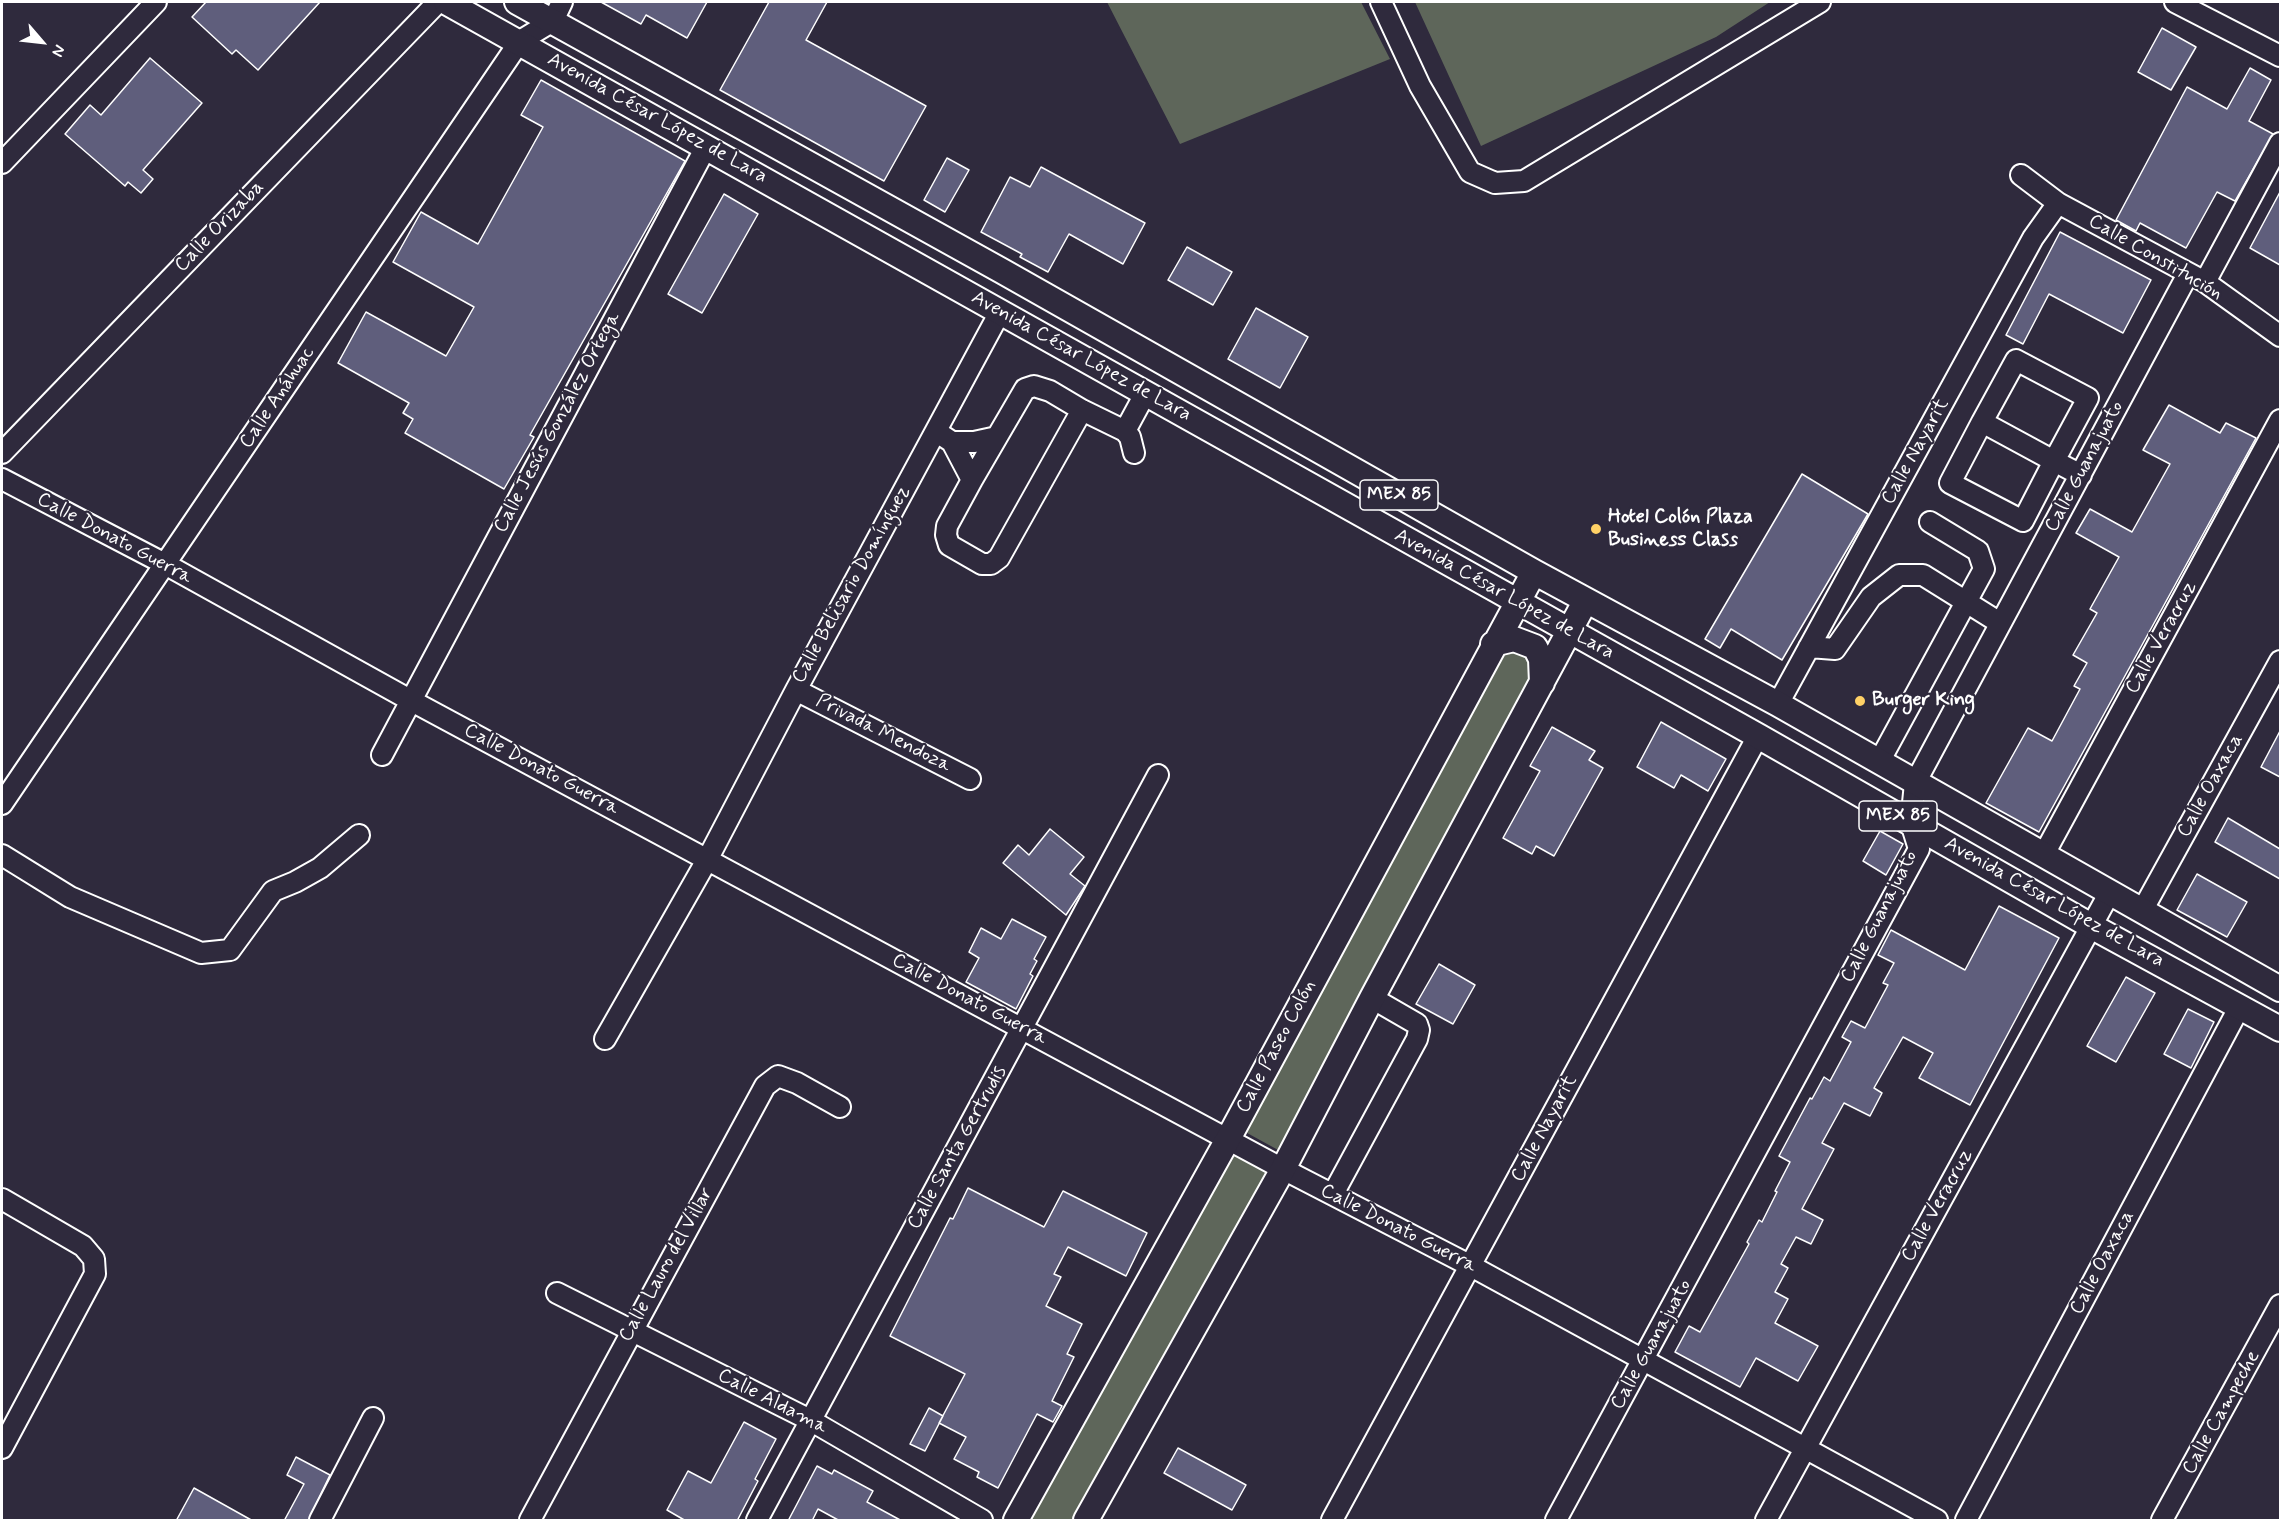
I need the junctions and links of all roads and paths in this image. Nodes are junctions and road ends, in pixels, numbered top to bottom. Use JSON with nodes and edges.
{"nodes":[{"id":1,"x":156,"y":2,"type":"edge"},
{"id":2,"x":438,"y":2,"type":"edge"},
{"id":3,"x":446,"y":2,"type":"edge"},
{"id":4,"x":517,"y":2,"type":"edge"},
{"id":5,"x":1381,"y":2,"type":"edge"},
{"id":6,"x":1820,"y":2,"type":"edge"},
{"id":7,"x":2175,"y":2,"type":"edge"},
{"id":8,"x":558,"y":11,"type":"edge"},
{"id":9,"x":520,"y":41,"type":"junction"},
{"id":10,"x":2280,"y":56,"type":"edge"},
{"id":11,"x":2280,"y":143,"type":"edge"},
{"id":12,"x":706,"y":147,"type":"junction"},
{"id":13,"x":2,"y":163,"type":"edge"},
{"id":14,"x":2021,"y":175,"type":"dead end"},
{"id":15,"x":2058,"y":203,"type":"junction"},
{"id":16,"x":2197,"y":278,"type":"junction"},
{"id":17,"x":1000,"y":312,"type":"junction"},
{"id":18,"x":2280,"y":336,"type":"edge"},
{"id":19,"x":1145,"y":394,"type":"junction"},
{"id":20,"x":1082,"y":410,"type":"junction"},
{"id":21,"x":2280,"y":420,"type":"edge"},
{"id":22,"x":1982,"y":422,"type":"junction"},
{"id":23,"x":1125,"y":430,"type":"junction"},
{"id":24,"x":944,"y":437,"type":"junction"},
{"id":25,"x":998,"y":437,"type":"junction"},
{"id":26,"x":2,"y":453,"type":"edge"},
{"id":27,"x":1134,"y":453,"type":"dead end"},
{"id":28,"x":2054,"y":461,"type":"junction"},
{"id":29,"x":2081,"y":475,"type":"junction"},
{"id":30,"x":2,"y":479,"type":"edge"},
{"id":31,"x":972,"y":480,"type":"junction"},
{"id":32,"x":1930,"y":522,"type":"dead end"},
{"id":33,"x":165,"y":564,"type":"junction"},
{"id":34,"x":1534,"y":572,"type":"junction"},
{"id":35,"x":1586,"y":600,"type":"junction"},
{"id":36,"x":1967,"y":602,"type":"junction"},
{"id":37,"x":1516,"y":603,"type":"junction"},
{"id":38,"x":2000,"y":623,"type":"junction"},
{"id":39,"x":1570,"y":631,"type":"junction"},
{"id":40,"x":1493,"y":644,"type":"junction"},
{"id":41,"x":1809,"y":647,"type":"junction"},
{"id":42,"x":2280,"y":661,"type":"edge"},
{"id":43,"x":1542,"y":683,"type":"junction"},
{"id":44,"x":796,"y":690,"type":"junction"},
{"id":45,"x":410,"y":700,"type":"junction"},
{"id":46,"x":1778,"y":704,"type":"junction"},
{"id":47,"x":1758,"y":736,"type":"junction"},
{"id":48,"x":382,"y":755,"type":"dead end"},
{"id":49,"x":1879,"y":762,"type":"junction"},
{"id":50,"x":1158,"y":775,"type":"dead end"},
{"id":51,"x":970,"y":779,"type":"dead end"},
{"id":52,"x":1915,"y":783,"type":"junction"},
{"id":53,"x":2,"y":804,"type":"edge"},
{"id":54,"x":1911,"y":823,"type":"junction"},
{"id":55,"x":359,"y":835,"type":"dead end"},
{"id":56,"x":2,"y":855,"type":"edge"},
{"id":57,"x":2043,"y":856,"type":"junction"},
{"id":58,"x":707,"y":860,"type":"junction"},
{"id":59,"x":2110,"y":892,"type":"junction"},
{"id":60,"x":2142,"y":911,"type":"junction"},
{"id":61,"x":2091,"y":926,"type":"junction"},
{"id":62,"x":2280,"y":989,"type":"edge"},
{"id":63,"x":1372,"y":998,"type":"junction"},
{"id":64,"x":2240,"y":1006,"type":"junction"},
{"id":65,"x":1023,"y":1028,"type":"junction"},
{"id":66,"x":2280,"y":1029,"type":"edge"},
{"id":67,"x":605,"y":1039,"type":"dead end"},
{"id":68,"x":840,"y":1107,"type":"dead end"},
{"id":69,"x":1228,"y":1139,"type":"junction"},
{"id":70,"x":1282,"y":1168,"type":"junction"},
{"id":71,"x":1332,"y":1194,"type":"junction"},
{"id":72,"x":2,"y":1199,"type":"edge"},
{"id":73,"x":1471,"y":1266,"type":"junction"},
{"id":74,"x":557,"y":1293,"type":"dead end"},
{"id":75,"x":2280,"y":1305,"type":"edge"},
{"id":76,"x":631,"y":1331,"type":"junction"},
{"id":77,"x":2274,"y":1334,"type":"edge"},
{"id":78,"x":1643,"y":1361,"type":"junction"},
{"id":79,"x":374,"y":1418,"type":"dead end"},
{"id":80,"x":810,"y":1420,"type":"junction"},
{"id":81,"x":2,"y":1448,"type":"edge"},
{"id":82,"x":1804,"y":1449,"type":"junction"},
{"id":83,"x":320,"y":1521,"type":"edge"},
{"id":84,"x":531,"y":1521,"type":"edge"},
{"id":85,"x":757,"y":1521,"type":"edge"},
{"id":86,"x":982,"y":1521,"type":"edge"},
{"id":87,"x":1016,"y":1521,"type":"edge"},
{"id":88,"x":1086,"y":1521,"type":"edge"},
{"id":89,"x":1332,"y":1521,"type":"edge"},
{"id":90,"x":1556,"y":1521,"type":"edge"},
{"id":91,"x":1766,"y":1521,"type":"edge"},
{"id":92,"x":1937,"y":1521,"type":"edge"},
{"id":93,"x":1966,"y":1521,"type":"edge"},
{"id":94,"x":2162,"y":1521,"type":"edge"}],
"edges":[{"from":1,"to":13,"type":"street"},
{"from":2,"to":26,"type":"street","name":"Calle Orizaba"},
{"from":3,"to":9,"type":"main road","name":"Avenida César López de Lara","number":"MEX 85"},
{"from":4,"to":8,"type":"main road","name":"Avenida César López de Lara","number":"MEX 85"},
{"from":5,"to":6,"type":"street"},
{"from":7,"to":10,"type":"street"},
{"from":8,"to":9,"type":"street","name":"Calle Anáhuac"},
{"from":8,"to":34,"type":"main road","name":"Avenida César López de Lara","number":"MEX 85"},
{"from":9,"to":12,"type":"main road","name":"Avenida César López de Lara","number":"MEX 85"},
{"from":9,"to":33,"type":"street","name":"Calle Anáhuac"},
{"from":11,"to":16,"type":"street","name":"Calle Guanajuato"},
{"from":12,"to":17,"type":"main road","name":"Avenida César López de Lara","number":"MEX 85"},
{"from":12,"to":45,"type":"street","name":"Calle Jesús González Ortega"},
{"from":14,"to":15,"type":"street","name":"Calle Constitución"},
{"from":15,"to":16,"type":"street","name":"Calle Constitución"},
{"from":15,"to":41,"type":"street","name":"Calle Nayarit"},
{"from":16,"to":18,"type":"street","name":"Calle Constitución"},
{"from":16,"to":29,"type":"street","name":"Calle Guanajuato"},
{"from":17,"to":19,"type":"main road","name":"Avenida César López de Lara","number":"MEX 85"},
{"from":17,"to":24,"type":"street","name":"Calle Belisario Domínguez"},
{"from":19,"to":23,"type":"street"},
{"from":19,"to":37,"type":"main road","name":"Avenida César López de Lara","number":"MEX 85"},
{"from":20,"to":23,"type":"street"},
{"from":20,"to":25,"type":"street"},
{"from":20,"to":31,"type":"street"},
{"from":21,"to":57,"type":"street","name":"Calle Veracruz"},
{"from":22,"to":28,"type":"street"},
{"from":22,"to":28,"type":"street"},
{"from":22,"to":28,"type":"street"},
{"from":23,"to":27,"type":"street"},
{"from":24,"to":25,"type":"street"},
{"from":24,"to":31,"type":"street"},
{"from":24,"to":44,"type":"street","name":"Calle Belisario Domínguez"},
{"from":25,"to":31,"type":"street"},
{"from":28,"to":29,"type":"street"},
{"from":29,"to":38,"type":"street","name":"Calle Guanajuato"},
{"from":30,"to":33,"type":"street","name":"Calle Donato Guerra"},
{"from":32,"to":36,"type":"street"},
{"from":33,"to":45,"type":"street","name":"Calle Donato Guerra"},
{"from":33,"to":53,"type":"street","name":"Calle Anáhuac"},
{"from":34,"to":35,"type":"main road","name":"Avenida César López de Lara","number":"MEX 85"},
{"from":34,"to":37,"type":"main road","name":"Calle Paseo Colón"},
{"from":35,"to":39,"type":"main road"},
{"from":35,"to":46,"type":"main road","name":"Avenida César López de Lara","number":"MEX 85"},
{"from":36,"to":38,"type":"street"},
{"from":36,"to":41,"type":"street"},
{"from":36,"to":49,"type":"street"},
{"from":37,"to":39,"type":"main road","name":"Avenida César López de Lara","number":"MEX 85"},
{"from":37,"to":40,"type":"main road","name":"Calle Paseo Colón"},
{"from":38,"to":52,"type":"street","name":"Calle Guanajuato"},
{"from":39,"to":43,"type":"main road"},
{"from":39,"to":47,"type":"main road","name":"Avenida César López de Lara","number":"MEX 85"},
{"from":40,"to":43,"type":"main road"},
{"from":40,"to":69,"type":"main road","name":"Calle Paseo Colón"},
{"from":41,"to":46,"type":"street","name":"Calle Nayarit"},
{"from":42,"to":60,"type":"street","name":"Calle Oaxaca"},
{"from":43,"to":63,"type":"main road"},
{"from":44,"to":51,"type":"street","name":"Privada Mendoza"},
{"from":44,"to":58,"type":"street","name":"Calle Belisario Domínguez"},
{"from":45,"to":48,"type":"street","name":"Calle Jesús González Ortega"},
{"from":45,"to":58,"type":"street","name":"Calle Donato Guerra"},
{"from":46,"to":49,"type":"main road","name":"Avenida César López de Lara","number":"MEX 85"},
{"from":47,"to":54,"type":"main road","name":"Avenida César López de Lara","number":"MEX 85"},
{"from":47,"to":73,"type":"street","name":"Calle Nayarit"},
{"from":49,"to":52,"type":"main road","name":"Avenida César López de Lara","number":"MEX 85"},
{"from":50,"to":65,"type":"street","name":"Calle Santa Gertrudis"},
{"from":52,"to":54,"type":"street","name":"Calle Guanajuato"},
{"from":52,"to":57,"type":"main road","name":"Avenida César López de Lara","number":"MEX 85"},
{"from":54,"to":61,"type":"main road","name":"Avenida César López de Lara","number":"MEX 85"},
{"from":54,"to":78,"type":"street","name":"Calle Guanajuato"},
{"from":55,"to":56,"type":"street"},
{"from":57,"to":59,"type":"main road","name":"Avenida César López de Lara","number":"MEX 85"},
{"from":58,"to":65,"type":"street","name":"Calle Donato Guerra"},
{"from":58,"to":67,"type":"street","name":"Calle Belisario Domínguez"},
{"from":59,"to":60,"type":"main road","name":"Avenida César López de Lara","number":"MEX 85"},
{"from":59,"to":61,"type":"street","name":"Calle Veracruz"},
{"from":60,"to":62,"type":"main road","name":"Avenida César López de Lara","number":"MEX 85"},
{"from":61,"to":64,"type":"main road","name":"Avenida César López de Lara","number":"MEX 85"},
{"from":61,"to":82,"type":"street","name":"Calle Veracruz"},
{"from":63,"to":70,"type":"main road"},
{"from":63,"to":71,"type":"street"},
{"from":64,"to":66,"type":"main road","name":"Avenida César López de Lara","number":"MEX 85"},
{"from":64,"to":93,"type":"street","name":"Calle Oaxaca"},
{"from":65,"to":69,"type":"street","name":"Calle Donato Guerra"},
{"from":65,"to":80,"type":"street","name":"Calle Santa Gertrudis"},
{"from":68,"to":76,"type":"street","name":"Calle Lauro del Villar"},
{"from":69,"to":70,"type":"street","name":"Calle Donato Guerra"},
{"from":69,"to":87,"type":"main road","name":"Calle Paseo Colón"},
{"from":70,"to":71,"type":"street","name":"Calle Donato Guerra"},
{"from":70,"to":88,"type":"main road"},
{"from":71,"to":73,"type":"street","name":"Calle Donato Guerra"},
{"from":72,"to":81,"type":"street"},
{"from":73,"to":78,"type":"street","name":"Calle Donato Guerra"},
{"from":73,"to":89,"type":"street","name":"Calle Nayarit"},
{"from":74,"to":76,"type":"street","name":"Calle Aldama"},
{"from":75,"to":77,"type":"street","name":"Calle Campeche"},
{"from":76,"to":80,"type":"street","name":"Calle Aldama"},
{"from":76,"to":84,"type":"street","name":"Calle Lauro del Villar"},
{"from":77,"to":94,"type":"street","name":"Calle Campeche"},
{"from":78,"to":82,"type":"street","name":"Calle Donato Guerra"},
{"from":78,"to":90,"type":"street","name":"Calle Guanajuato"},
{"from":79,"to":83,"type":"street"},
{"from":80,"to":85,"type":"street","name":"Calle Santa Gertrudis"},
{"from":80,"to":86,"type":"street","name":"Calle Aldama"},
{"from":82,"to":91,"type":"street","name":"Calle Veracruz"},
{"from":82,"to":92,"type":"street","name":"Calle Donato Guerra"}]}
